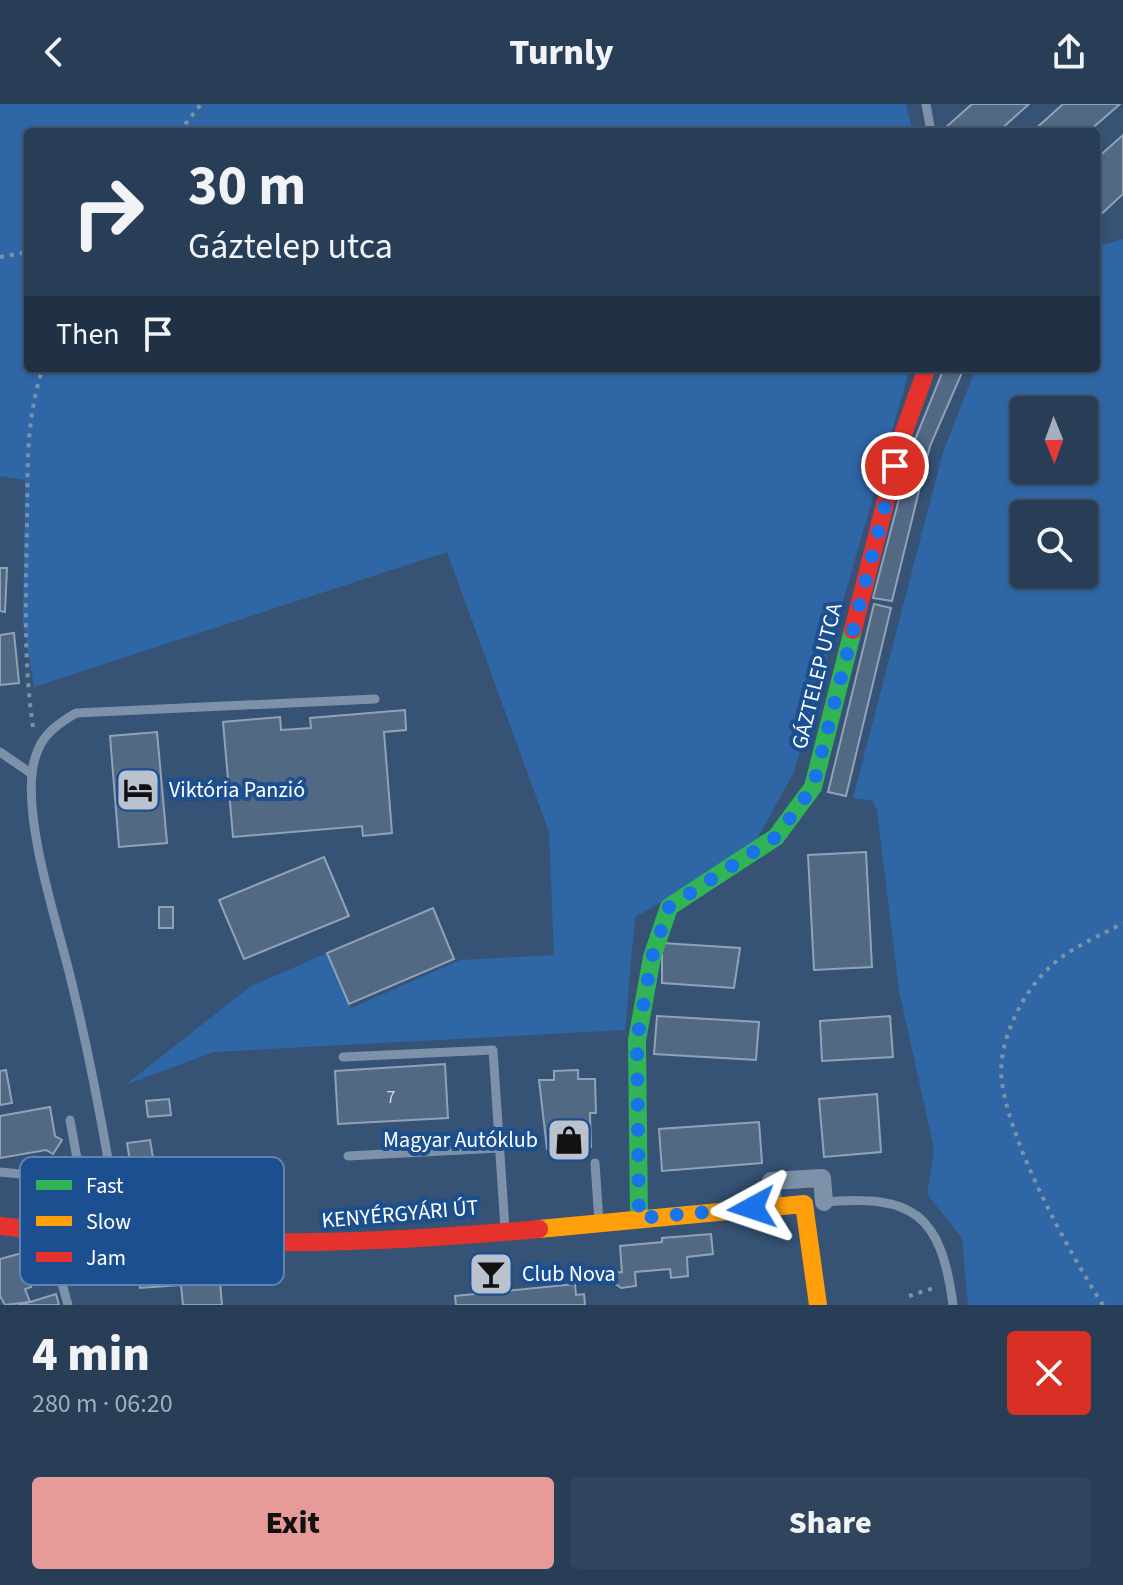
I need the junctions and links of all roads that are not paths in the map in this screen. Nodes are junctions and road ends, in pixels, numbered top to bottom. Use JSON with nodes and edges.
{"nodes":[{"id":1,"x":926,"y":104,"type":"edge"},
{"id":2,"x":930,"y":128,"type":"edge"},
{"id":3,"x":926,"y":372,"type":"edge"},
{"id":4,"x":375,"y":699,"type":"dead end"},
{"id":5,"x":0,"y":752,"type":"edge"},
{"id":6,"x":32,"y":774,"type":"junction"},
{"id":7,"x":343,"y":1057,"type":"dead end"},
{"id":8,"x":70,"y":1120,"type":"dead end"},
{"id":9,"x":499,"y":1148,"type":"junction"},
{"id":10,"x":348,"y":1156,"type":"dead end"},
{"id":11,"x":77,"y":1157,"type":"edge"},
{"id":12,"x":108,"y":1157,"type":"edge"},
{"id":13,"x":595,"y":1163,"type":"dead end"},
{"id":14,"x":0,"y":1172,"type":"edge"},
{"id":15,"x":20,"y":1174,"type":"edge"},
{"id":16,"x":803,"y":1179,"type":"junction"},
{"id":17,"x":824,"y":1202,"type":"junction"},
{"id":18,"x":804,"y":1204,"type":"junction"},
{"id":19,"x":773,"y":1206,"type":"junction"},
{"id":20,"x":639,"y":1218,"type":"junction"},
{"id":21,"x":599,"y":1222,"type":"junction"},
{"id":22,"x":0,"y":1226,"type":"edge"},
{"id":23,"x":20,"y":1229,"type":"edge"},
{"id":24,"x":505,"y":1229,"type":"junction"},
{"id":25,"x":284,"y":1246,"type":"edge"},
{"id":26,"x":62,"y":1285,"type":"edge"},
{"id":27,"x":68,"y":1305,"type":"edge"},
{"id":28,"x":818,"y":1305,"type":"edge"},
{"id":29,"x":953,"y":1305,"type":"edge"}],
"edges":[{"from":1,"to":2,"type":"lane"},
{"from":3,"to":20,"type":"street","name":"GÁZTELEP UTCA"},
{"from":4,"to":6,"type":"lane"},
{"from":5,"to":6,"type":"lane"},
{"from":6,"to":12,"type":"lane"},
{"from":7,"to":9,"type":"lane"},
{"from":8,"to":11,"type":"lane"},
{"from":9,"to":10,"type":"lane"},
{"from":9,"to":24,"type":"lane"},
{"from":13,"to":21,"type":"lane"},
{"from":14,"to":15,"type":"lane"},
{"from":16,"to":17,"type":"street"},
{"from":16,"to":18,"type":"lane"},
{"from":16,"to":19,"type":"street"},
{"from":17,"to":18,"type":"lane"},
{"from":17,"to":29,"type":"lane"},
{"from":18,"to":19,"type":"street","name":"KENYÉRGYÁRI ÚT"},
{"from":18,"to":28,"type":"street"},
{"from":19,"to":20,"type":"street","name":"KENYÉRGYÁRI ÚT"},
{"from":20,"to":21,"type":"street","name":"KENYÉRGYÁRI ÚT"},
{"from":21,"to":24,"type":"street","name":"KENYÉRGYÁRI ÚT"},
{"from":22,"to":23,"type":"street","name":"KENYÉRGYÁRI ÚT"},
{"from":24,"to":25,"type":"street","name":"KENYÉRGYÁRI ÚT"},
{"from":26,"to":27,"type":"lane"}]}
